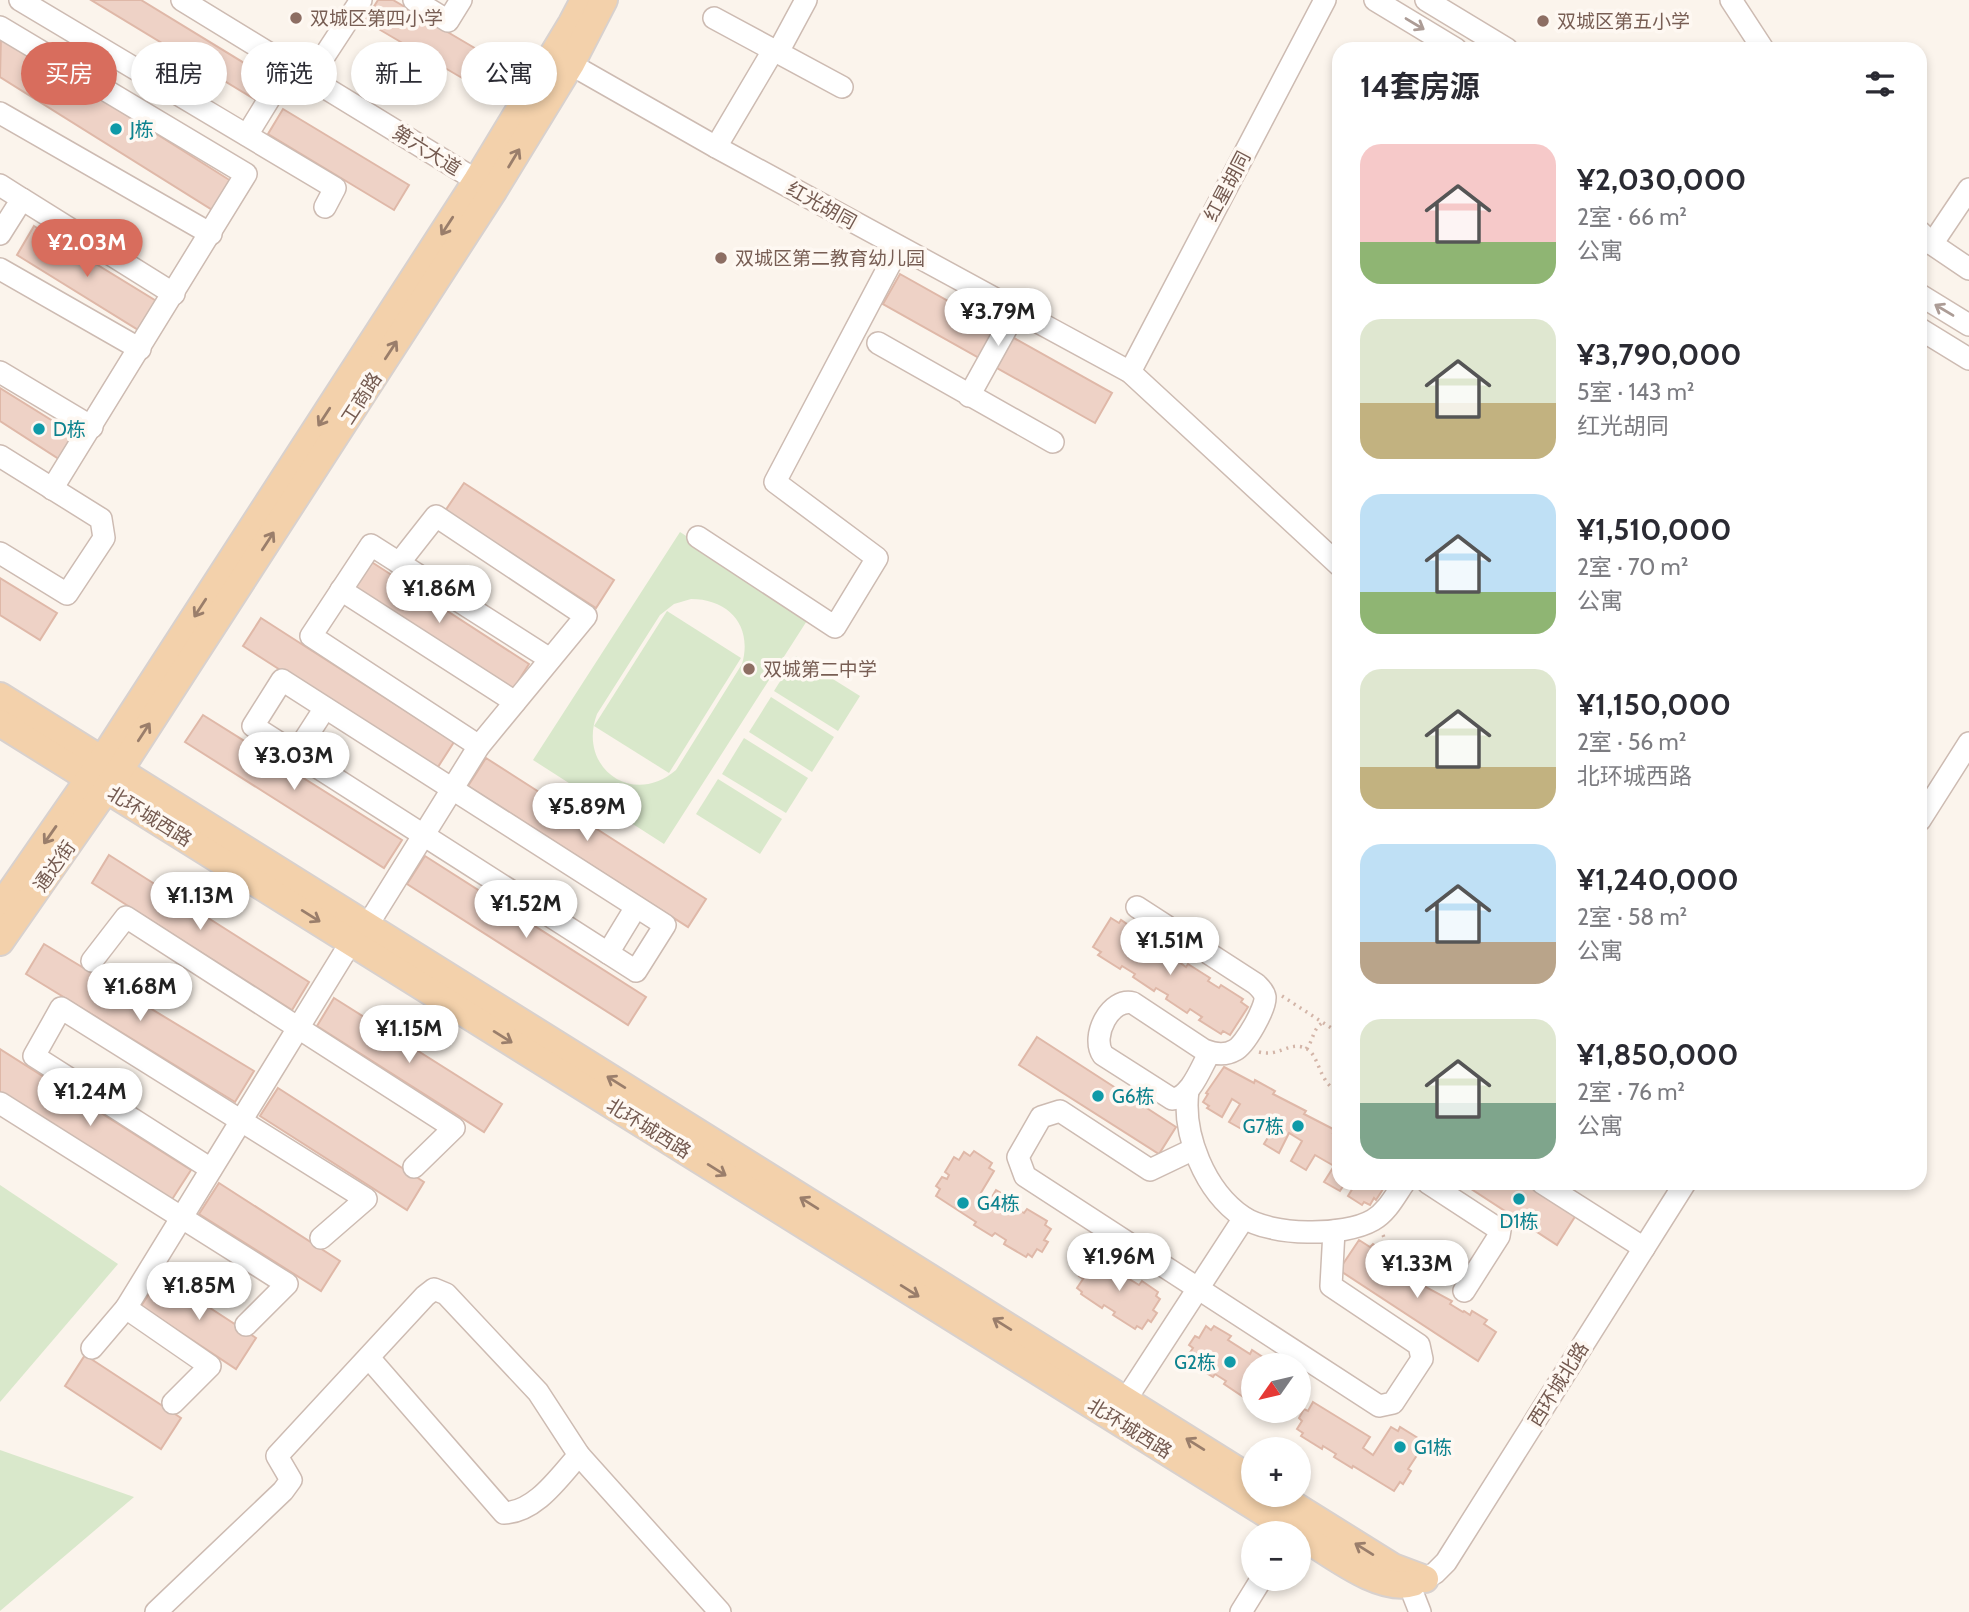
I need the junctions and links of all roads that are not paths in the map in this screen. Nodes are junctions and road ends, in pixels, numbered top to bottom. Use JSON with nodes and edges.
{"nodes":[{"id":1,"x":20,"y":0,"type":"edge"},
{"id":2,"x":182,"y":0,"type":"edge"},
{"id":3,"x":361,"y":0,"type":"edge"},
{"id":4,"x":414,"y":0,"type":"edge"},
{"id":5,"x":461,"y":0,"type":"edge"},
{"id":6,"x":584,"y":0,"type":"edge"},
{"id":7,"x":604,"y":0,"type":"edge"},
{"id":8,"x":806,"y":0,"type":"edge"},
{"id":9,"x":1325,"y":0,"type":"edge"},
{"id":10,"x":1375,"y":0,"type":"edge"},
{"id":11,"x":1426,"y":0,"type":"edge"},
{"id":12,"x":1731,"y":0,"type":"edge"},
{"id":13,"x":714,"y":18,"type":"dead end"},
{"id":14,"x":0,"y":27,"type":"edge"},
{"id":15,"x":252,"y":42,"type":"edge"},
{"id":16,"x":334,"y":42,"type":"edge"},
{"id":17,"x":1444,"y":42,"type":"edge"},
{"id":18,"x":1495,"y":42,"type":"edge"},
{"id":19,"x":1758,"y":42,"type":"edge"},
{"id":20,"x":776,"y":51,"type":"junction"},
{"id":21,"x":562,"y":59,"type":"junction"},
{"id":22,"x":842,"y":86,"type":"dead end"},
{"id":23,"x":337,"y":95,"type":"edge"},
{"id":24,"x":265,"y":105,"type":"edge"},
{"id":25,"x":0,"y":113,"type":"edge"},
{"id":26,"x":247,"y":135,"type":"junction"},
{"id":27,"x":716,"y":147,"type":"junction"},
{"id":28,"x":0,"y":185,"type":"edge"},
{"id":29,"x":485,"y":185,"type":"junction"},
{"id":30,"x":1969,"y":189,"type":"edge"},
{"id":31,"x":22,"y":199,"type":"junction"},
{"id":32,"x":325,"y":207,"type":"dead end"},
{"id":33,"x":0,"y":233,"type":"edge"},
{"id":34,"x":211,"y":234,"type":"junction"},
{"id":35,"x":1927,"y":237,"type":"edge"},
{"id":36,"x":1927,"y":239,"type":"edge"},
{"id":37,"x":899,"y":247,"type":"junction"},
{"id":38,"x":0,"y":269,"type":"edge"},
{"id":39,"x":1969,"y":270,"type":"edge"},
{"id":40,"x":174,"y":293,"type":"junction"},
{"id":41,"x":1927,"y":299,"type":"edge"},
{"id":42,"x":1016,"y":310,"type":"junction"},
{"id":43,"x":1969,"y":325,"type":"edge"},
{"id":44,"x":1927,"y":333,"type":"edge"},
{"id":45,"x":878,"y":343,"type":"dead end"},
{"id":46,"x":140,"y":349,"type":"junction"},
{"id":47,"x":1969,"y":359,"type":"edge"},
{"id":48,"x":0,"y":372,"type":"edge"},
{"id":49,"x":1130,"y":372,"type":"junction"},
{"id":50,"x":969,"y":396,"type":"junction"},
{"id":51,"x":92,"y":427,"type":"junction"},
{"id":52,"x":1052,"y":442,"type":"dead end"},
{"id":53,"x":0,"y":456,"type":"edge"},
{"id":54,"x":52,"y":489,"type":"junction"},
{"id":55,"x":698,"y":537,"type":"dead end"},
{"id":56,"x":0,"y":553,"type":"edge"},
{"id":57,"x":1332,"y":559,"type":"edge"},
{"id":58,"x":399,"y":563,"type":"junction"},
{"id":59,"x":341,"y":590,"type":"junction"},
{"id":60,"x":550,"y":659,"type":"junction"},
{"id":61,"x":0,"y":696,"type":"edge"},
{"id":62,"x":515,"y":702,"type":"junction"},
{"id":63,"x":325,"y":708,"type":"junction"},
{"id":64,"x":0,"y":723,"type":"edge"},
{"id":65,"x":1969,"y":743,"type":"edge"},
{"id":66,"x":479,"y":746,"type":"junction"},
{"id":67,"x":296,"y":753,"type":"junction"},
{"id":68,"x":104,"y":775,"type":"junction"},
{"id":69,"x":452,"y":789,"type":"junction"},
{"id":70,"x":1927,"y":809,"type":"edge"},
{"id":71,"x":424,"y":835,"type":"junction"},
{"id":72,"x":0,"y":907,"type":"edge"},
{"id":73,"x":636,"y":907,"type":"junction"},
{"id":74,"x":1137,"y":907,"type":"dead end"},
{"id":75,"x":359,"y":934,"type":"junction"},
{"id":76,"x":0,"y":942,"type":"edge"},
{"id":77,"x":608,"y":953,"type":"junction"},
{"id":78,"x":92,"y":961,"type":"dead end"},
{"id":79,"x":299,"y":1027,"type":"junction"},
{"id":80,"x":1210,"y":1052,"type":"junction"},
{"id":81,"x":1188,"y":1090,"type":"junction"},
{"id":82,"x":1,"y":1103,"type":"edge"},
{"id":83,"x":242,"y":1119,"type":"junction"},
{"id":84,"x":1194,"y":1149,"type":"junction"},
{"id":85,"x":414,"y":1167,"type":"dead end"},
{"id":86,"x":212,"y":1169,"type":"junction"},
{"id":87,"x":1399,"y":1190,"type":"edge"},
{"id":88,"x":1439,"y":1190,"type":"edge"},
{"id":89,"x":1553,"y":1190,"type":"edge"},
{"id":90,"x":1681,"y":1190,"type":"edge"},
{"id":91,"x":182,"y":1217,"type":"junction"},
{"id":92,"x":1244,"y":1218,"type":"junction"},
{"id":93,"x":1334,"y":1231,"type":"junction"},
{"id":94,"x":321,"y":1238,"type":"dead end"},
{"id":95,"x":1644,"y":1248,"type":"junction"},
{"id":96,"x":1198,"y":1288,"type":"junction"},
{"id":97,"x":1464,"y":1291,"type":"road end"},
{"id":98,"x":126,"y":1308,"type":"junction"},
{"id":99,"x":246,"y":1325,"type":"dead end"},
{"id":100,"x":92,"y":1348,"type":"dead end"},
{"id":101,"x":369,"y":1358,"type":"junction"},
{"id":102,"x":173,"y":1403,"type":"dead end"},
{"id":103,"x":1119,"y":1409,"type":"junction"},
{"id":104,"x":579,"y":1455,"type":"junction"},
{"id":105,"x":1241,"y":1474,"type":"edge"},
{"id":106,"x":1297,"y":1507,"type":"edge"},
{"id":107,"x":1279,"y":1521,"type":"edge"},
{"id":108,"x":1311,"y":1542,"type":"edge"},
{"id":109,"x":1414,"y":1579,"type":"junction"},
{"id":110,"x":1254,"y":1591,"type":"edge"},
{"id":111,"x":156,"y":1612,"type":"edge"},
{"id":112,"x":720,"y":1612,"type":"edge"},
{"id":113,"x":1241,"y":1612,"type":"edge"},
{"id":114,"x":1420,"y":1612,"type":"edge"}],
"edges":[{"from":1,"to":26,"type":"street"},
{"from":2,"to":15,"type":"street","name":"第六大道"},
{"from":3,"to":16,"type":"street"},
{"from":4,"to":5,"type":"street"},
{"from":6,"to":21,"type":"main road","name":"工商路"},
{"from":7,"to":21,"type":"main road","name":"工商路"},
{"from":8,"to":20,"type":"street"},
{"from":9,"to":49,"type":"street","name":"红星胡同"},
{"from":10,"to":17,"type":"street","one_way":true},
{"from":11,"to":18,"type":"street"},
{"from":12,"to":19,"type":"street"},
{"from":13,"to":20,"type":"street"},
{"from":14,"to":34,"type":"street"},
{"from":20,"to":22,"type":"street"},
{"from":20,"to":27,"type":"street"},
{"from":21,"to":27,"type":"street","name":"红光胡同"},
{"from":21,"to":29,"type":"main road","name":"工商路"},
{"from":23,"to":29,"type":"street","name":"第六大道"},
{"from":24,"to":26,"type":"street"},
{"from":25,"to":34,"type":"street"},
{"from":26,"to":32,"type":"street"},
{"from":27,"to":37,"type":"street","name":"红光胡同"},
{"from":28,"to":31,"type":"street"},
{"from":29,"to":68,"type":"main road","name":"工商路"},
{"from":30,"to":35,"type":"street"},
{"from":31,"to":33,"type":"street"},
{"from":31,"to":40,"type":"street"},
{"from":34,"to":40,"type":"street"},
{"from":36,"to":39,"type":"street"},
{"from":37,"to":42,"type":"street","name":"红光胡同"},
{"from":37,"to":55,"type":"street"},
{"from":38,"to":46,"type":"street"},
{"from":40,"to":46,"type":"street"},
{"from":43,"to":41,"type":"street","one_way":true},
{"from":42,"to":49,"type":"street","name":"红光胡同"},
{"from":42,"to":50,"type":"street"},
{"from":44,"to":47,"type":"street"},
{"from":45,"to":50,"type":"street"},
{"from":46,"to":51,"type":"street"},
{"from":48,"to":51,"type":"street"},
{"from":49,"to":57,"type":"street","name":"红光胡同"},
{"from":50,"to":52,"type":"street"},
{"from":51,"to":54,"type":"street"},
{"from":53,"to":54,"type":"street"},
{"from":54,"to":56,"type":"street"},
{"from":58,"to":59,"type":"street"},
{"from":58,"to":60,"type":"street"},
{"from":58,"to":60,"type":"street"},
{"from":59,"to":62,"type":"street"},
{"from":59,"to":66,"type":"street"},
{"from":60,"to":62,"type":"street"},
{"from":61,"to":68,"type":"main road","name":"北环城西路"},
{"from":62,"to":66,"type":"street"},
{"from":63,"to":67,"type":"street"},
{"from":63,"to":67,"type":"street"},
{"from":63,"to":69,"type":"street"},
{"from":64,"to":68,"type":"main road","name":"北环城西路"},
{"from":65,"to":70,"type":"street"},
{"from":66,"to":69,"type":"street"},
{"from":67,"to":71,"type":"street"},
{"from":68,"to":72,"type":"main road","name":"通达街","one_way":true},
{"from":68,"to":75,"type":"main road","name":"北环城西路"},
{"from":68,"to":76,"type":"main road","name":"通达街"},
{"from":69,"to":71,"type":"street"},
{"from":69,"to":73,"type":"street"},
{"from":71,"to":75,"type":"street"},
{"from":71,"to":77,"type":"street"},
{"from":73,"to":77,"type":"street"},
{"from":73,"to":77,"type":"street"},
{"from":74,"to":80,"type":"street"},
{"from":75,"to":79,"type":"street"},
{"from":75,"to":103,"type":"main road","name":"北环城西路"},
{"from":78,"to":79,"type":"street"},
{"from":79,"to":83,"type":"street"},
{"from":79,"to":85,"type":"street"},
{"from":80,"to":81,"type":"street"},
{"from":80,"to":81,"type":"street"},
{"from":81,"to":84,"type":"street"},
{"from":82,"to":91,"type":"street"},
{"from":83,"to":86,"type":"street"},
{"from":83,"to":86,"type":"street"},
{"from":83,"to":94,"type":"street"},
{"from":84,"to":92,"type":"street"},
{"from":84,"to":96,"type":"street"},
{"from":86,"to":91,"type":"street"},
{"from":87,"to":93,"type":"street"},
{"from":88,"to":97,"type":"street"},
{"from":89,"to":95,"type":"street"},
{"from":90,"to":95,"type":"street","name":"西环城北路"},
{"from":91,"to":98,"type":"street"},
{"from":91,"to":99,"type":"street"},
{"from":92,"to":93,"type":"street"},
{"from":92,"to":96,"type":"street"},
{"from":93,"to":96,"type":"street"},
{"from":95,"to":109,"type":"street","name":"西环城北路"},
{"from":96,"to":103,"type":"street"},
{"from":98,"to":100,"type":"street"},
{"from":98,"to":102,"type":"street"},
{"from":101,"to":104,"type":"street"},
{"from":101,"to":104,"type":"street"},
{"from":101,"to":111,"type":"street"},
{"from":105,"to":103,"type":"main road","name":"北环城西路","one_way":true},
{"from":103,"to":107,"type":"main road","name":"北环城西路"},
{"from":104,"to":112,"type":"street"},
{"from":109,"to":106,"type":"main road","one_way":true},
{"from":108,"to":109,"type":"main road","name":"北环城西路"},
{"from":109,"to":114,"type":"street"},
{"from":110,"to":113,"type":"street"}]}
